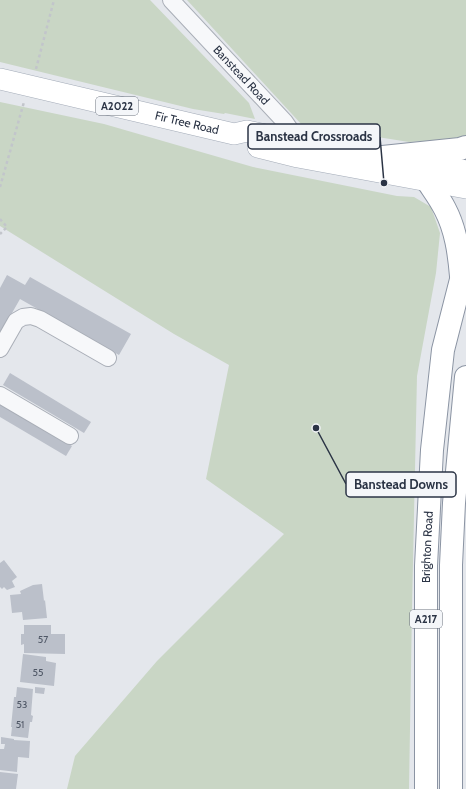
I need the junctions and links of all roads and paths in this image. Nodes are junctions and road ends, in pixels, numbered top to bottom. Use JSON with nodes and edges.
{"nodes":[{"id":1,"x":171,"y":0,"type":"edge"},
{"id":2,"x":0,"y":79,"type":"edge"},
{"id":3,"x":466,"y":147,"type":"edge"},
{"id":4,"x":297,"y":149,"type":"junction"},
{"id":5,"x":373,"y":158,"type":"junction"},
{"id":6,"x":466,"y":171,"type":"edge"},
{"id":7,"x":428,"y":182,"type":"junction"},
{"id":8,"x":466,"y":188,"type":"edge"},
{"id":9,"x":0,"y":219,"type":"edge"},
{"id":10,"x":0,"y":234,"type":"edge"},
{"id":11,"x":463,"y":269,"type":"edge"},
{"id":12,"x":0,"y":349,"type":"edge"},
{"id":13,"x":108,"y":358,"type":"dead end"},
{"id":14,"x":441,"y":370,"type":"junction"},
{"id":15,"x":466,"y":373,"type":"edge"},
{"id":16,"x":466,"y":377,"type":"edge"},
{"id":17,"x":0,"y":395,"type":"edge"},
{"id":18,"x":70,"y":436,"type":"dead end"},
{"id":19,"x":426,"y":789,"type":"edge"},
{"id":20,"x":451,"y":789,"type":"edge"}],
"edges":[{"from":1,"to":4,"type":"street","name":"Banstead Road"},
{"from":2,"to":4,"type":"main road","name":"Fir Tree Road","number":"A2022"},
{"from":3,"to":5,"type":"highway"},
{"from":4,"to":5,"type":"main road","name":"Fir Tree Road","number":"A2022"},
{"from":4,"to":7,"type":"main road","name":"Fir Tree Road","number":"A2022"},
{"from":5,"to":6,"type":"main road","name":"Fir Tree Road","number":"A2022"},
{"from":7,"to":8,"type":"main road","name":"Fir Tree Road","number":"A2022"},
{"from":7,"to":11,"type":"highway","name":"Brighton Road"},
{"from":9,"to":10,"type":"path"},
{"from":11,"to":14,"type":"highway","name":"Brighton Road","number":"A217"},
{"from":12,"to":13,"type":"street"},
{"from":14,"to":15,"type":"highway"},
{"from":14,"to":19,"type":"highway","name":"Brighton Road","number":"A217"},
{"from":16,"to":20,"type":"highway","name":"Brighton Road","number":"A217"},
{"from":17,"to":18,"type":"street"}]}
